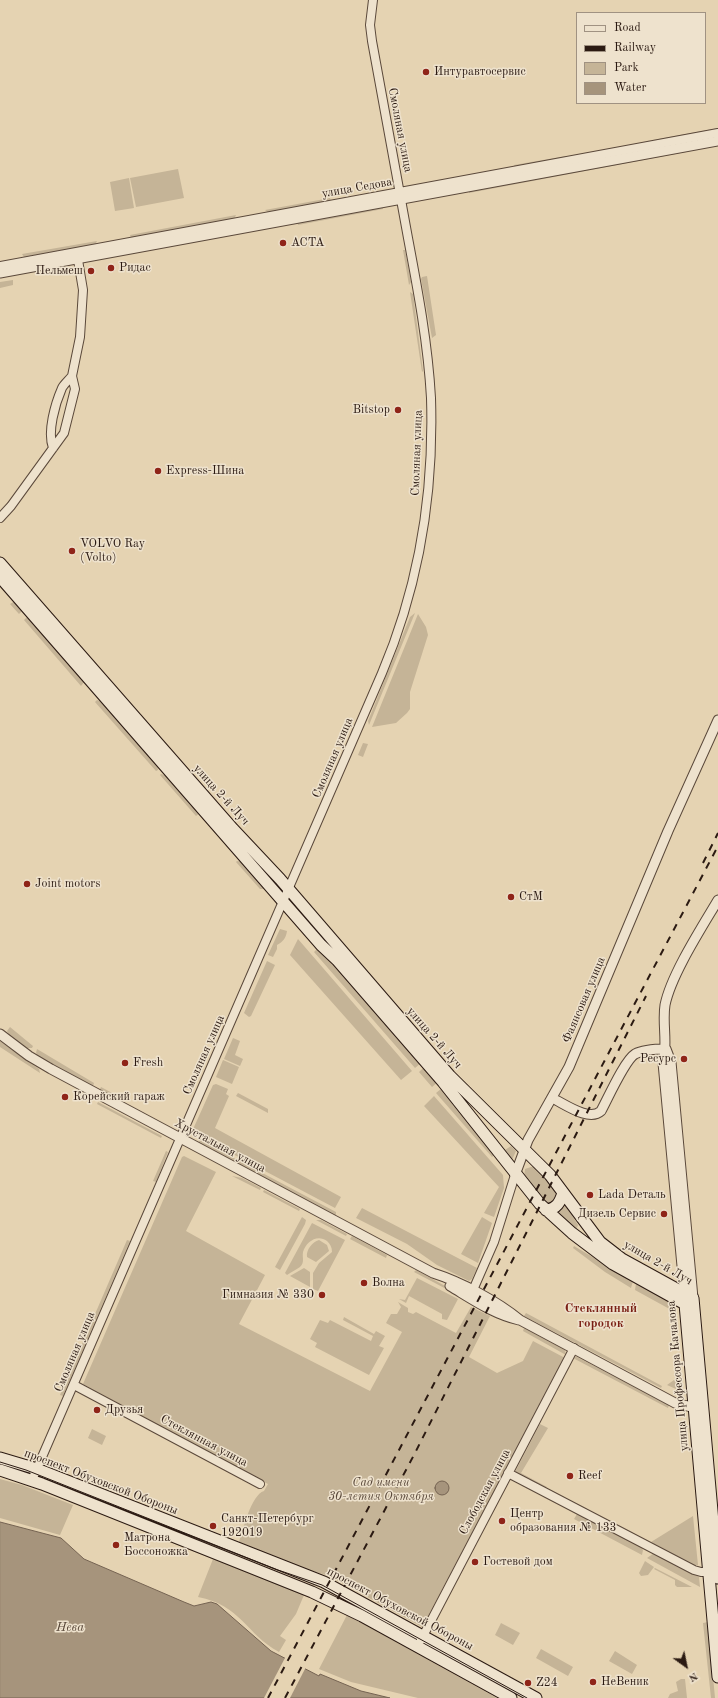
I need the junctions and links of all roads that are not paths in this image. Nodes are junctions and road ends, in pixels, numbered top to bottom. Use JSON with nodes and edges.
{"nodes":[{"id":1,"x":374,"y":0,"type":"edge"},
{"id":2,"x":718,"y":133,"type":"edge"},
{"id":3,"x":718,"y":140,"type":"edge"},
{"id":4,"x":401,"y":195,"type":"junction"},
{"id":5,"x":77,"y":255,"type":"junction"},
{"id":6,"x":0,"y":266,"type":"edge"},
{"id":7,"x":0,"y":273,"type":"edge"},
{"id":8,"x":72,"y":376,"type":"junction"},
{"id":9,"x":53,"y":448,"type":"junction"},
{"id":10,"x":0,"y":518,"type":"edge"},
{"id":11,"x":0,"y":563,"type":"edge"},
{"id":12,"x":0,"y":577,"type":"edge"},
{"id":13,"x":718,"y":720,"type":"edge"},
{"id":14,"x":288,"y":890,"type":"junction"},
{"id":15,"x":718,"y":900,"type":"edge"},
{"id":16,"x":284,"y":902,"type":"junction"},
{"id":17,"x":0,"y":1034,"type":"edge"},
{"id":18,"x":666,"y":1049,"type":"junction"},
{"id":19,"x":552,"y":1098,"type":"junction"},
{"id":20,"x":180,"y":1139,"type":"junction"},
{"id":21,"x":524,"y":1150,"type":"junction"},
{"id":22,"x":515,"y":1175,"type":"junction"},
{"id":23,"x":563,"y":1193,"type":"junction"},
{"id":24,"x":546,"y":1210,"type":"junction"},
{"id":25,"x":433,"y":1273,"type":"junction"},
{"id":26,"x":473,"y":1290,"type":"junction"},
{"id":27,"x":688,"y":1299,"type":"junction"},
{"id":28,"x":520,"y":1320,"type":"junction"},
{"id":29,"x":574,"y":1348,"type":"junction"},
{"id":30,"x":74,"y":1385,"type":"junction"},
{"id":31,"x":698,"y":1409,"type":"junction"},
{"id":32,"x":0,"y":1458,"type":"edge"},
{"id":33,"x":37,"y":1469,"type":"junction"},
{"id":34,"x":0,"y":1470,"type":"edge"},
{"id":35,"x":508,"y":1473,"type":"junction"},
{"id":36,"x":709,"y":1477,"type":"edge"},
{"id":37,"x":32,"y":1480,"type":"junction"},
{"id":38,"x":260,"y":1484,"type":"dead end"},
{"id":39,"x":715,"y":1574,"type":"edge"},
{"id":40,"x":422,"y":1636,"type":"junction"},
{"id":41,"x":417,"y":1646,"type":"junction"},
{"id":42,"x":718,"y":1677,"type":"edge"},
{"id":43,"x":511,"y":1698,"type":"edge"},
{"id":44,"x":536,"y":1698,"type":"edge"}],
"edges":[{"from":1,"to":4,"type":"street","name":"Смоляная улица"},
{"from":2,"to":4,"type":"street","name":"улица Седова"},
{"from":3,"to":4,"type":"street","name":"улица Седова"},
{"from":4,"to":5,"type":"street","name":"улица Седова"},
{"from":4,"to":14,"type":"street","name":"Смоляная улица"},
{"from":5,"to":6,"type":"street","name":"улица Седова"},
{"from":5,"to":7,"type":"street","name":"улица Седова"},
{"from":5,"to":8,"type":"street"},
{"from":8,"to":9,"type":"street"},
{"from":8,"to":9,"type":"street"},
{"from":9,"to":10,"type":"street"},
{"from":11,"to":14,"type":"main road","name":"улица 2-й Луч"},
{"from":12,"to":16,"type":"main road","name":"улица 2-й Луч"},
{"from":13,"to":19,"type":"street","name":"Фаянсовая улица"},
{"from":14,"to":16,"type":"street","name":"Смоляная улица"},
{"from":14,"to":21,"type":"main road","name":"улица 2-й Луч"},
{"from":15,"to":18,"type":"street","name":"улица Профессора Качалова"},
{"from":16,"to":20,"type":"street","name":"Смоляная улица"},
{"from":16,"to":22,"type":"main road","name":"улица 2-й Луч"},
{"from":17,"to":20,"type":"street","name":"Хрустальная улица"},
{"from":18,"to":19,"type":"street"},
{"from":18,"to":27,"type":"street","name":"улица Профессора Качалова"},
{"from":19,"to":21,"type":"street","name":"Фаянсовая улица"},
{"from":20,"to":25,"type":"street","name":"Хрустальная улица"},
{"from":20,"to":30,"type":"street","name":"Смоляная улица"},
{"from":21,"to":22,"type":"street","name":"Фаянсовая улица"},
{"from":21,"to":23,"type":"main road","name":"улица 2-й Луч"},
{"from":22,"to":24,"type":"main road","name":"улица 2-й Луч"},
{"from":22,"to":26,"type":"street","name":"Фаянсовая улица"},
{"from":23,"to":24,"type":"main road"},
{"from":23,"to":27,"type":"main road","name":"улица 2-й Луч"},
{"from":24,"to":27,"type":"main road","name":"улица 2-й Луч"},
{"from":25,"to":26,"type":"street","name":"Хрустальная улица"},
{"from":25,"to":28,"type":"street","name":"Хрустальная улица"},
{"from":26,"to":28,"type":"street","name":"Хрустальная улица"},
{"from":27,"to":31,"type":"main road","name":"улица Профессора Качалова"},
{"from":28,"to":29,"type":"street","name":"Хрустальная улица"},
{"from":29,"to":31,"type":"street","name":"Хрустальная улица"},
{"from":29,"to":35,"type":"street","name":"Слободская улица"},
{"from":30,"to":33,"type":"street","name":"Смоляная улица"},
{"from":30,"to":38,"type":"street","name":"Стеклянная улица"},
{"from":31,"to":36,"type":"main road","name":"улица Профессора Качалова"},
{"from":32,"to":33,"type":"main road","name":"проспект Обуховской Обороны"},
{"from":33,"to":37,"type":"street","name":"Смоляная улица"},
{"from":33,"to":40,"type":"main road","name":"проспект Обуховской Обороны"},
{"from":34,"to":37,"type":"main road","name":"проспект Обуховской Обороны"},
{"from":35,"to":39,"type":"street"},
{"from":35,"to":40,"type":"street","name":"Слободская улица"},
{"from":36,"to":39,"type":"main road","name":"улица Профессора Качалова"},
{"from":37,"to":41,"type":"main road","name":"проспект Обуховской Обороны"},
{"from":39,"to":42,"type":"main road","name":"улица Профессора Качалова"},
{"from":40,"to":41,"type":"street","name":"Слободская улица"},
{"from":40,"to":44,"type":"main road","name":"проспект Обуховской Обороны"},
{"from":41,"to":43,"type":"main road","name":"проспект Обуховской Обороны"}]}
